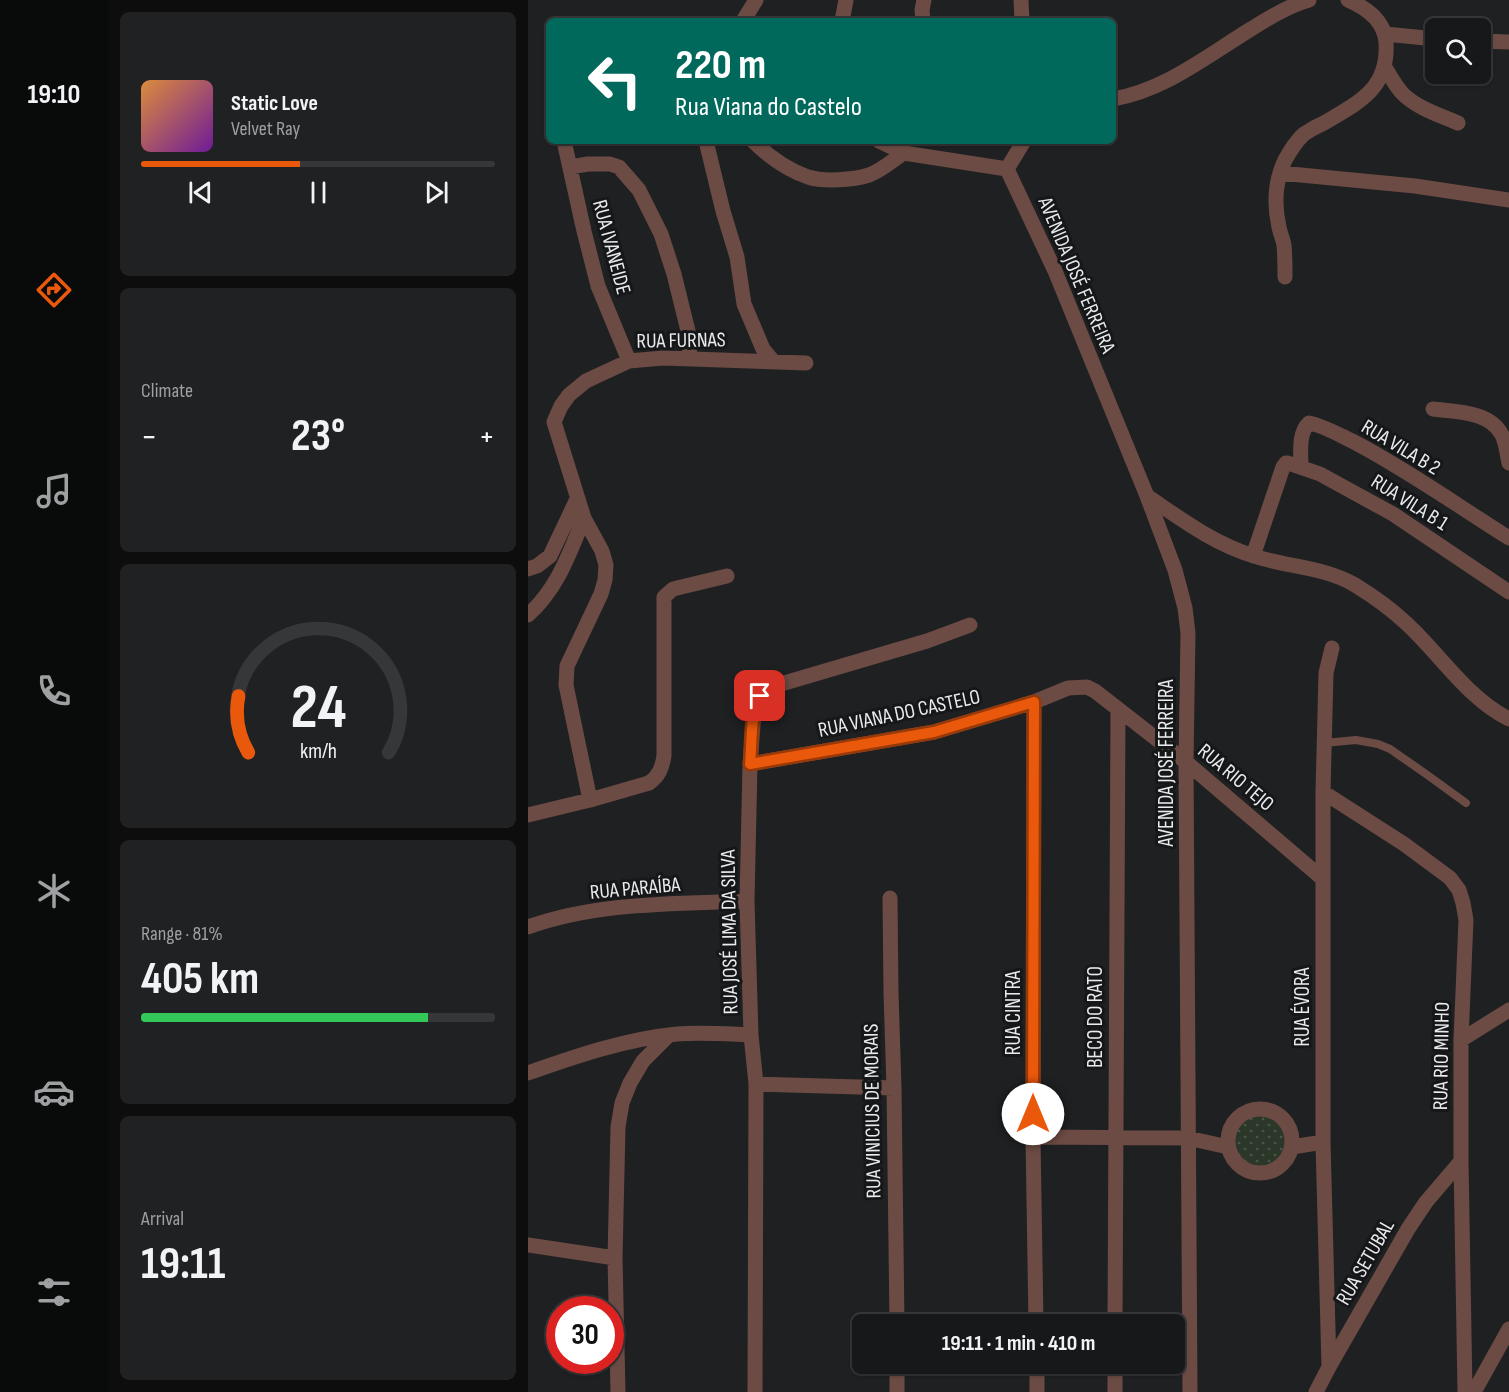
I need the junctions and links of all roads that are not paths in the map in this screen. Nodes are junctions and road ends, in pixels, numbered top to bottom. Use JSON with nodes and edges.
{"nodes":[{"id":1,"x":756,"y":0,"type":"edge"},
{"id":2,"x":846,"y":0,"type":"edge"},
{"id":3,"x":924,"y":0,"type":"edge"},
{"id":4,"x":1021,"y":0,"type":"edge"},
{"id":5,"x":1309,"y":0,"type":"edge"},
{"id":6,"x":1356,"y":2,"type":"edge"},
{"id":7,"x":745,"y":18,"type":"edge"},
{"id":8,"x":843,"y":18,"type":"edge"},
{"id":9,"x":923,"y":18,"type":"edge"},
{"id":10,"x":1022,"y":18,"type":"edge"},
{"id":11,"x":1385,"y":34,"type":"junction"},
{"id":12,"x":1425,"y":38,"type":"edge"},
{"id":13,"x":1491,"y":41,"type":"edge"},
{"id":14,"x":1509,"y":42,"type":"edge"},
{"id":15,"x":1384,"y":66,"type":"junction"},
{"id":16,"x":1116,"y":99,"type":"edge"},
{"id":17,"x":1458,"y":123,"type":"dead end"},
{"id":18,"x":565,"y":144,"type":"edge"},
{"id":19,"x":707,"y":144,"type":"edge"},
{"id":20,"x":756,"y":144,"type":"edge"},
{"id":21,"x":885,"y":144,"type":"edge"},
{"id":22,"x":1022,"y":144,"type":"edge"},
{"id":23,"x":904,"y":153,"type":"junction"},
{"id":24,"x":570,"y":167,"type":"junction"},
{"id":25,"x":1007,"y":169,"type":"junction"},
{"id":26,"x":1280,"y":173,"type":"junction"},
{"id":27,"x":1509,"y":200,"type":"edge"},
{"id":28,"x":1285,"y":277,"type":"dead end"},
{"id":29,"x":689,"y":359,"type":"junction"},
{"id":30,"x":629,"y":361,"type":"junction"},
{"id":31,"x":774,"y":362,"type":"junction"},
{"id":32,"x":806,"y":363,"type":"dead end"},
{"id":33,"x":1433,"y":409,"type":"dead end"},
{"id":34,"x":1509,"y":463,"type":"edge"},
{"id":35,"x":1301,"y":467,"type":"junction"},
{"id":36,"x":1147,"y":496,"type":"junction"},
{"id":37,"x":577,"y":499,"type":"junction"},
{"id":38,"x":584,"y":518,"type":"junction"},
{"id":39,"x":1509,"y":538,"type":"edge"},
{"id":40,"x":1253,"y":556,"type":"junction"},
{"id":41,"x":528,"y":569,"type":"edge"},
{"id":42,"x":727,"y":576,"type":"dead end"},
{"id":43,"x":1509,"y":592,"type":"edge"},
{"id":44,"x":528,"y":615,"type":"edge"},
{"id":45,"x":970,"y":625,"type":"dead end"},
{"id":46,"x":1332,"y":648,"type":"dead end"},
{"id":47,"x":1034,"y":702,"type":"junction"},
{"id":48,"x":1118,"y":710,"type":"junction"},
{"id":49,"x":1509,"y":719,"type":"edge"},
{"id":50,"x":1324,"y":743,"type":"junction"},
{"id":51,"x":1186,"y":762,"type":"junction"},
{"id":52,"x":750,"y":764,"type":"junction"},
{"id":53,"x":1323,"y":792,"type":"junction"},
{"id":54,"x":590,"y":800,"type":"junction"},
{"id":55,"x":1466,"y":803,"type":"dead end"},
{"id":56,"x":528,"y":815,"type":"edge"},
{"id":57,"x":1323,"y":879,"type":"junction"},
{"id":58,"x":890,"y":898,"type":"dead end"},
{"id":59,"x":747,"y":901,"type":"junction"},
{"id":60,"x":528,"y":927,"type":"edge"},
{"id":61,"x":1509,"y":1010,"type":"edge"},
{"id":62,"x":669,"y":1035,"type":"junction"},
{"id":63,"x":751,"y":1035,"type":"junction"},
{"id":64,"x":1461,"y":1040,"type":"junction"},
{"id":65,"x":528,"y":1073,"type":"edge"},
{"id":66,"x":756,"y":1084,"type":"junction"},
{"id":67,"x":894,"y":1088,"type":"junction"},
{"id":68,"x":1033,"y":1137,"type":"junction"},
{"id":69,"x":1116,"y":1137,"type":"junction"},
{"id":70,"x":1188,"y":1138,"type":"junction"},
{"id":71,"x":1323,"y":1142,"type":"junction"},
{"id":72,"x":1228,"y":1147,"type":"junction"},
{"id":73,"x":1292,"y":1148,"type":"junction"},
{"id":74,"x":1461,"y":1161,"type":"junction"},
{"id":75,"x":528,"y":1245,"type":"edge"},
{"id":76,"x":615,"y":1258,"type":"junction"},
{"id":77,"x":897,"y":1314,"type":"edge"},
{"id":78,"x":1036,"y":1314,"type":"edge"},
{"id":79,"x":1115,"y":1314,"type":"edge"},
{"id":80,"x":1509,"y":1329,"type":"edge"},
{"id":81,"x":1329,"y":1367,"type":"junction"},
{"id":82,"x":897,"y":1374,"type":"edge"},
{"id":83,"x":1037,"y":1374,"type":"edge"},
{"id":84,"x":1115,"y":1374,"type":"edge"},
{"id":85,"x":618,"y":1392,"type":"edge"},
{"id":86,"x":755,"y":1392,"type":"edge"},
{"id":87,"x":897,"y":1392,"type":"edge"},
{"id":88,"x":1037,"y":1392,"type":"edge"},
{"id":89,"x":1115,"y":1392,"type":"edge"},
{"id":90,"x":1190,"y":1392,"type":"edge"},
{"id":91,"x":1316,"y":1392,"type":"edge"},
{"id":92,"x":1465,"y":1392,"type":"edge"},
{"id":93,"x":1474,"y":1392,"type":"edge"}],
"edges":[{"from":1,"to":7,"type":"street"},
{"from":2,"to":8,"type":"street"},
{"from":3,"to":9,"type":"street"},
{"from":4,"to":10,"type":"street"},
{"from":5,"to":16,"type":"street"},
{"from":6,"to":11,"type":"street"},
{"from":11,"to":12,"type":"street"},
{"from":11,"to":15,"type":"street"},
{"from":13,"to":14,"type":"street"},
{"from":15,"to":17,"type":"street"},
{"from":15,"to":26,"type":"street"},
{"from":18,"to":24,"type":"street","name":"RUA IVANEIDE"},
{"from":19,"to":31,"type":"street"},
{"from":20,"to":23,"type":"street"},
{"from":21,"to":23,"type":"street"},
{"from":22,"to":25,"type":"street"},
{"from":23,"to":25,"type":"street"},
{"from":24,"to":29,"type":"street"},
{"from":24,"to":30,"type":"street","name":"RUA IVANEIDE"},
{"from":25,"to":36,"type":"street","name":"AVENIDA JOSÉ FERREIRA"},
{"from":26,"to":27,"type":"street"},
{"from":26,"to":28,"type":"street"},
{"from":29,"to":30,"type":"street","name":"RUA FURNAS"},
{"from":29,"to":31,"type":"street","name":"RUA FURNAS"},
{"from":30,"to":37,"type":"street","name":"RUA FURNAS"},
{"from":31,"to":32,"type":"street","name":"RUA FURNAS"},
{"from":33,"to":34,"type":"street"},
{"from":35,"to":39,"type":"street","name":"RUA VILA B 2"},
{"from":35,"to":40,"type":"street","name":"RUA VILA B 1"},
{"from":35,"to":43,"type":"street","name":"RUA VILA B 1"},
{"from":36,"to":40,"type":"street"},
{"from":36,"to":51,"type":"street","name":"AVENIDA JOSÉ FERREIRA"},
{"from":37,"to":38,"type":"street","name":"RUA FURNAS"},
{"from":37,"to":41,"type":"street"},
{"from":38,"to":44,"type":"street"},
{"from":38,"to":54,"type":"street","name":"RUA FURNAS"},
{"from":40,"to":49,"type":"street"},
{"from":42,"to":54,"type":"street"},
{"from":45,"to":52,"type":"street","name":"RUA JOSÉ LIMA DA SILVA"},
{"from":46,"to":50,"type":"street","name":"RUA ÉVORA"},
{"from":47,"to":48,"type":"street","name":"RUA VIANA DO CASTELO"},
{"from":47,"to":52,"type":"street","name":"RUA VIANA DO CASTELO"},
{"from":47,"to":68,"type":"street","name":"RUA CINTRA"},
{"from":48,"to":51,"type":"street","name":"RUA RIO TEJO"},
{"from":48,"to":69,"type":"street","name":"BECO DO RATO"},
{"from":50,"to":53,"type":"street","name":"RUA ÉVORA"},
{"from":50,"to":55,"type":"lane"},
{"from":51,"to":57,"type":"street","name":"RUA RIO TEJO"},
{"from":51,"to":70,"type":"street","name":"AVENIDA JOSÉ FERREIRA"},
{"from":52,"to":59,"type":"street","name":"RUA JOSÉ LIMA DA SILVA"},
{"from":53,"to":57,"type":"street","name":"RUA ÉVORA"},
{"from":53,"to":64,"type":"street","name":"RUA RIO MINHO"},
{"from":54,"to":56,"type":"street"},
{"from":57,"to":71,"type":"street","name":"RUA ÉVORA"},
{"from":58,"to":67,"type":"street","name":"RUA VINICIUS DE MORAIS"},
{"from":59,"to":60,"type":"street","name":"RUA PARAÍBA"},
{"from":59,"to":63,"type":"street","name":"RUA JOSÉ LIMA DA SILVA"},
{"from":61,"to":64,"type":"street"},
{"from":62,"to":63,"type":"street"},
{"from":62,"to":65,"type":"street"},
{"from":62,"to":76,"type":"street"},
{"from":63,"to":66,"type":"street","name":"RUA JOSÉ LIMA DA SILVA"},
{"from":64,"to":74,"type":"street","name":"RUA RIO MINHO"},
{"from":66,"to":67,"type":"street"},
{"from":66,"to":86,"type":"street","name":"RUA JOSÉ LIMA DA SILVA"},
{"from":67,"to":77,"type":"street","name":"RUA VINICIUS DE MORAIS"},
{"from":68,"to":69,"type":"street"},
{"from":68,"to":78,"type":"street","name":"RUA CINTRA"},
{"from":69,"to":70,"type":"street"},
{"from":69,"to":79,"type":"street","name":"BECO DO RATO"},
{"from":70,"to":72,"type":"street"},
{"from":70,"to":90,"type":"street","name":"AVENIDA JOSÉ FERREIRA"},
{"from":71,"to":73,"type":"street"},
{"from":71,"to":81,"type":"street","name":"RUA ÉVORA"},
{"from":72,"to":73,"type":"street"},
{"from":72,"to":73,"type":"street"},
{"from":74,"to":81,"type":"street","name":"RUA SETUBAL"},
{"from":74,"to":92,"type":"street","name":"RUA RIO MINHO"},
{"from":75,"to":76,"type":"street"},
{"from":76,"to":85,"type":"street"},
{"from":80,"to":93,"type":"street"},
{"from":81,"to":91,"type":"street","name":"RUA SETUBAL"},
{"from":82,"to":87,"type":"street"},
{"from":83,"to":88,"type":"street"},
{"from":84,"to":89,"type":"street"}]}
